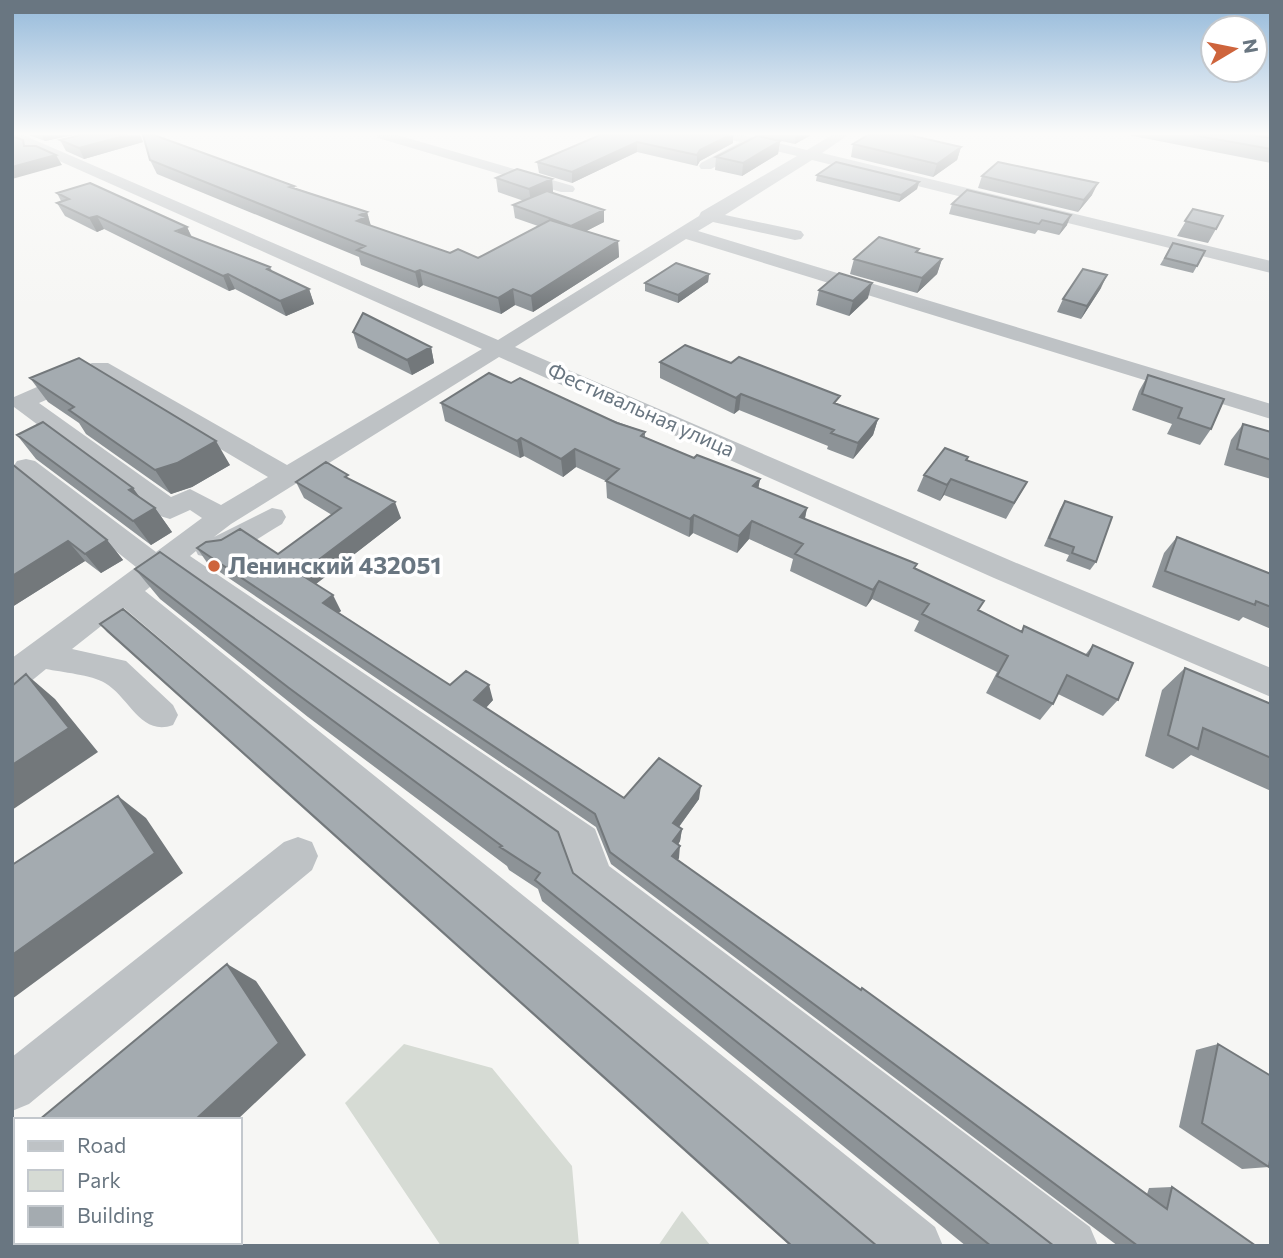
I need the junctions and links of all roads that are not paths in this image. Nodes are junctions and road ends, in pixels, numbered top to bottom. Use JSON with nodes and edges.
{"nodes":[{"id":1,"x":139,"y":194,"type":"edge"},
{"id":2,"x":744,"y":194,"type":"edge"},
{"id":3,"x":970,"y":194,"type":"edge"},
{"id":4,"x":708,"y":216,"type":"junction"},
{"id":5,"x":682,"y":232,"type":"junction"},
{"id":6,"x":795,"y":235,"type":"dead end"},
{"id":7,"x":1271,"y":267,"type":"edge"},
{"id":8,"x":500,"y":347,"type":"junction"},
{"id":9,"x":1271,"y":412,"type":"edge"},
{"id":10,"x":26,"y":467,"type":"dead end"},
{"id":11,"x":286,"y":476,"type":"junction"},
{"id":12,"x":221,"y":517,"type":"junction"},
{"id":13,"x":272,"y":517,"type":"dead end"},
{"id":14,"x":149,"y":571,"type":"junction"},
{"id":15,"x":42,"y":656,"type":"junction"},
{"id":16,"x":12,"y":677,"type":"edge"},
{"id":17,"x":1271,"y":683,"type":"edge"},
{"id":18,"x":161,"y":715,"type":"dead end"},
{"id":19,"x":298,"y":856,"type":"dead end"},
{"id":20,"x":12,"y":1087,"type":"edge"},
{"id":21,"x":916,"y":1246,"type":"edge"},
{"id":22,"x":1071,"y":1246,"type":"edge"}],
"edges":[{"from":1,"to":8,"type":"street","name":"Фестивальная улица"},
{"from":2,"to":4,"type":"street"},
{"from":3,"to":7,"type":"street"},
{"from":4,"to":5,"type":"street"},
{"from":4,"to":6,"type":"street"},
{"from":5,"to":8,"type":"street"},
{"from":5,"to":9,"type":"street"},
{"from":8,"to":11,"type":"street"},
{"from":8,"to":17,"type":"street","name":"Фестивальная улица"},
{"from":10,"to":14,"type":"street"},
{"from":11,"to":12,"type":"street"},
{"from":11,"to":12,"type":"street"},
{"from":12,"to":14,"type":"street"},
{"from":13,"to":14,"type":"street"},
{"from":14,"to":15,"type":"street"},
{"from":14,"to":21,"type":"street"},
{"from":14,"to":22,"type":"street"},
{"from":15,"to":16,"type":"street"},
{"from":15,"to":18,"type":"street"},
{"from":19,"to":20,"type":"street"}]}
